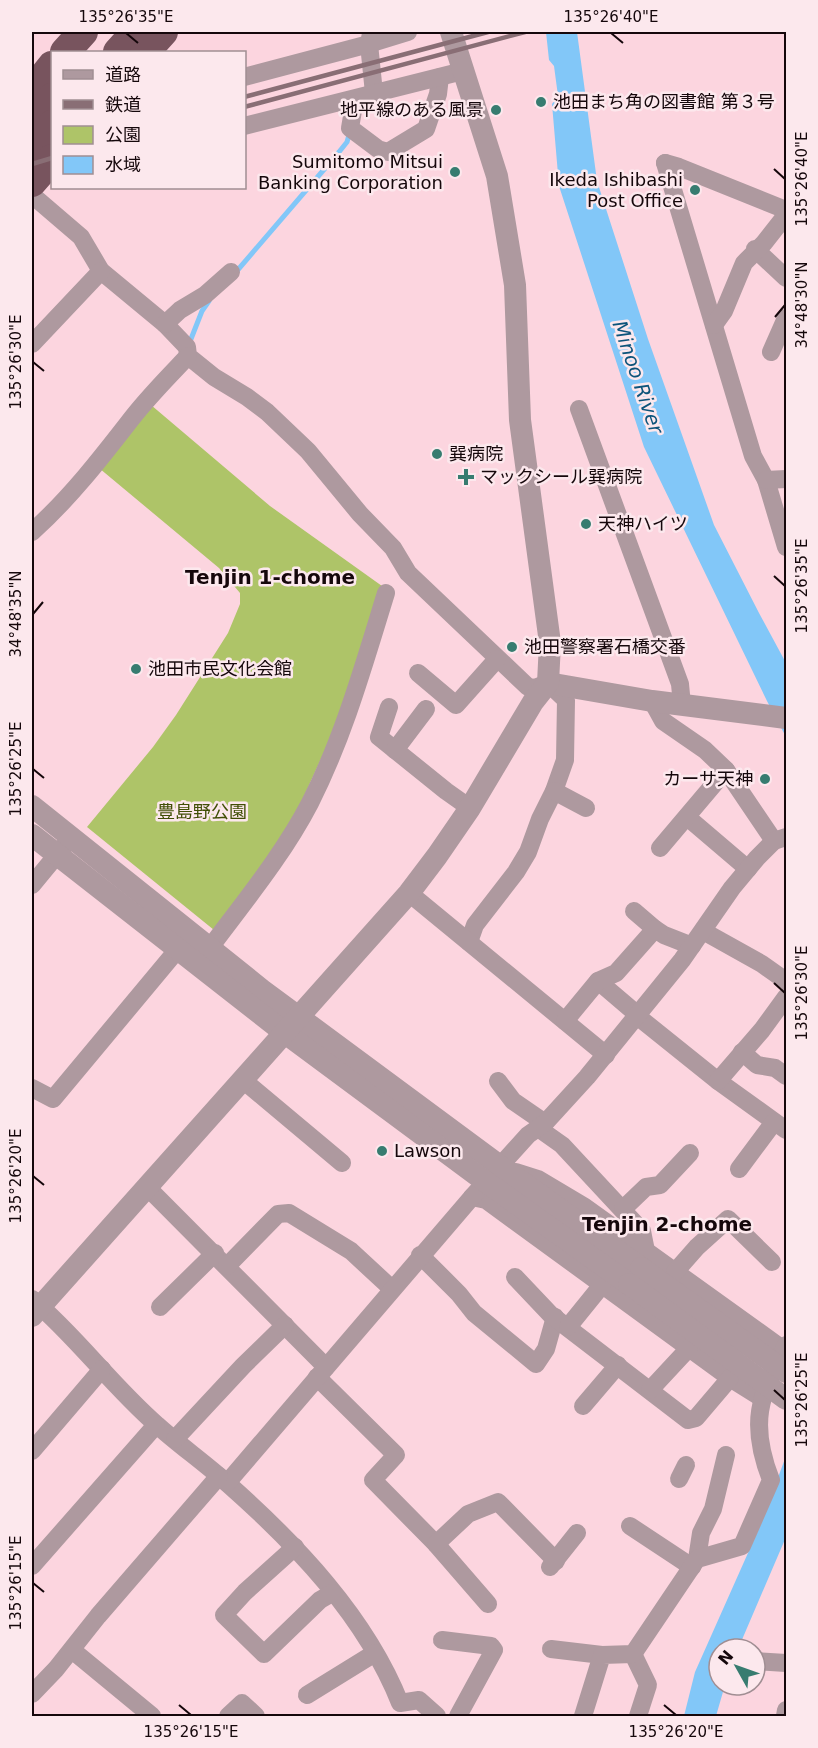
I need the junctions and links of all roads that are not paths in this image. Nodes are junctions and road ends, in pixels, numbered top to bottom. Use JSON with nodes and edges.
{"nodes":[{"id":1,"x":83,"y":32,"type":"edge"},
{"id":2,"x":112,"y":32,"type":"edge"},
{"id":3,"x":136,"y":32,"type":"edge"},
{"id":4,"x":163,"y":32,"type":"edge"},
{"id":5,"x":408,"y":32,"type":"edge"},
{"id":6,"x":451,"y":32,"type":"edge"},
{"id":7,"x":370,"y":38,"type":"edge"},
{"id":8,"x":65,"y":51,"type":"edge"},
{"id":9,"x":94,"y":51,"type":"edge"},
{"id":10,"x":119,"y":51,"type":"edge"},
{"id":11,"x":146,"y":51,"type":"edge"},
{"id":12,"x":51,"y":67,"type":"edge"},
{"id":13,"x":463,"y":71,"type":"junction"},
{"id":14,"x":246,"y":76,"type":"edge"},
{"id":15,"x":440,"y":77,"type":"junction"},
{"id":16,"x":32,"y":91,"type":"edge"},
{"id":17,"x":374,"y":93,"type":"junction"},
{"id":18,"x":51,"y":99,"type":"edge"},
{"id":19,"x":355,"y":99,"type":"junction"},
{"id":20,"x":32,"y":122,"type":"edge"},
{"id":21,"x":51,"y":126,"type":"edge"},
{"id":22,"x":246,"y":126,"type":"edge"},
{"id":23,"x":32,"y":149,"type":"edge"},
{"id":24,"x":41,"y":177,"type":"edge"},
{"id":25,"x":786,"y":210,"type":"edge"},
{"id":26,"x":786,"y":215,"type":"edge"},
{"id":27,"x":755,"y":249,"type":"junction"},
{"id":28,"x":101,"y":271,"type":"junction"},
{"id":29,"x":231,"y":272,"type":"dead end"},
{"id":30,"x":786,"y":278,"type":"edge"},
{"id":31,"x":786,"y":318,"type":"edge"},
{"id":32,"x":165,"y":324,"type":"junction"},
{"id":33,"x":714,"y":325,"type":"junction"},
{"id":34,"x":32,"y":344,"type":"edge"},
{"id":35,"x":771,"y":352,"type":"dead end"},
{"id":36,"x":188,"y":356,"type":"junction"},
{"id":37,"x":579,"y":409,"type":"dead end"},
{"id":38,"x":786,"y":479,"type":"edge"},
{"id":39,"x":766,"y":480,"type":"junction"},
{"id":40,"x":32,"y":532,"type":"edge"},
{"id":41,"x":786,"y":547,"type":"edge"},
{"id":42,"x":386,"y":593,"type":"dead end"},
{"id":43,"x":497,"y":659,"type":"junction"},
{"id":44,"x":418,"y":673,"type":"dead end"},
{"id":45,"x":548,"y":683,"type":"junction"},
{"id":46,"x":652,"y":701,"type":"junction"},
{"id":47,"x":682,"y":705,"type":"junction"},
{"id":48,"x":390,"y":707,"type":"dead end"},
{"id":49,"x":426,"y":710,"type":"dead end"},
{"id":50,"x":778,"y":717,"type":"edge"},
{"id":51,"x":395,"y":750,"type":"junction"},
{"id":52,"x":726,"y":770,"type":"junction"},
{"id":53,"x":554,"y":791,"type":"junction"},
{"id":54,"x":32,"y":806,"type":"edge"},
{"id":55,"x":470,"y":808,"type":"junction"},
{"id":56,"x":586,"y":808,"type":"dead end"},
{"id":57,"x":687,"y":817,"type":"junction"},
{"id":58,"x":32,"y":835,"type":"edge"},
{"id":59,"x":780,"y":839,"type":"edge"},
{"id":60,"x":64,"y":846,"type":"junction"},
{"id":61,"x":660,"y":848,"type":"dead end"},
{"id":62,"x":748,"y":869,"type":"junction"},
{"id":63,"x":32,"y":885,"type":"edge"},
{"id":64,"x":409,"y":893,"type":"junction"},
{"id":65,"x":634,"y":911,"type":"dead end"},
{"id":66,"x":655,"y":929,"type":"junction"},
{"id":67,"x":703,"y":931,"type":"junction"},
{"id":68,"x":469,"y":942,"type":"junction"},
{"id":69,"x":692,"y":946,"type":"junction"},
{"id":70,"x":209,"y":949,"type":"junction"},
{"id":71,"x":178,"y":950,"type":"junction"},
{"id":72,"x":598,"y":981,"type":"junction"},
{"id":73,"x":786,"y":981,"type":"edge"},
{"id":74,"x":786,"y":997,"type":"edge"},
{"id":75,"x":637,"y":1015,"type":"junction"},
{"id":76,"x":300,"y":1016,"type":"junction"},
{"id":77,"x":565,"y":1021,"type":"junction"},
{"id":78,"x":285,"y":1033,"type":"junction"},
{"id":79,"x":742,"y":1052,"type":"junction"},
{"id":80,"x":606,"y":1055,"type":"junction"},
{"id":81,"x":786,"y":1077,"type":"edge"},
{"id":82,"x":243,"y":1080,"type":"junction"},
{"id":83,"x":498,"y":1081,"type":"dead end"},
{"id":84,"x":718,"y":1081,"type":"junction"},
{"id":85,"x":32,"y":1088,"type":"edge"},
{"id":86,"x":542,"y":1126,"type":"junction"},
{"id":87,"x":780,"y":1126,"type":"edge"},
{"id":88,"x":690,"y":1154,"type":"dead end"},
{"id":89,"x":342,"y":1163,"type":"dead end"},
{"id":90,"x":739,"y":1169,"type":"dead end"},
{"id":91,"x":486,"y":1182,"type":"junction"},
{"id":92,"x":147,"y":1187,"type":"junction"},
{"id":93,"x":623,"y":1209,"type":"junction"},
{"id":94,"x":420,"y":1256,"type":"junction"},
{"id":95,"x":221,"y":1259,"type":"junction"},
{"id":96,"x":772,"y":1262,"type":"dead end"},
{"id":97,"x":639,"y":1268,"type":"junction"},
{"id":98,"x":675,"y":1272,"type":"junction"},
{"id":99,"x":515,"y":1277,"type":"dead end"},
{"id":100,"x":602,"y":1285,"type":"junction"},
{"id":101,"x":392,"y":1289,"type":"junction"},
{"id":102,"x":34,"y":1307,"type":"edge"},
{"id":103,"x":160,"y":1307,"type":"dead end"},
{"id":104,"x":562,"y":1322,"type":"junction"},
{"id":105,"x":285,"y":1325,"type":"junction"},
{"id":106,"x":689,"y":1348,"type":"junction"},
{"id":107,"x":786,"y":1356,"type":"edge"},
{"id":108,"x":618,"y":1365,"type":"junction"},
{"id":109,"x":102,"y":1370,"type":"junction"},
{"id":110,"x":322,"y":1372,"type":"junction"},
{"id":111,"x":730,"y":1378,"type":"junction"},
{"id":112,"x":650,"y":1390,"type":"junction"},
{"id":113,"x":762,"y":1398,"type":"junction"},
{"id":114,"x":786,"y":1399,"type":"edge"},
{"id":115,"x":583,"y":1406,"type":"dead end"},
{"id":116,"x":156,"y":1425,"type":"junction"},
{"id":117,"x":35,"y":1439,"type":"edge"},
{"id":118,"x":175,"y":1439,"type":"junction"},
{"id":119,"x":726,"y":1455,"type":"dead end"},
{"id":120,"x":223,"y":1479,"type":"junction"},
{"id":121,"x":630,"y":1526,"type":"dead end"},
{"id":122,"x":577,"y":1533,"type":"dead end"},
{"id":123,"x":435,"y":1544,"type":"junction"},
{"id":124,"x":295,"y":1547,"type":"junction"},
{"id":125,"x":695,"y":1563,"type":"junction"},
{"id":126,"x":32,"y":1566,"type":"edge"},
{"id":127,"x":332,"y":1593,"type":"junction"},
{"id":128,"x":488,"y":1604,"type":"dead end"},
{"id":129,"x":442,"y":1640,"type":"dead end"},
{"id":130,"x":551,"y":1649,"type":"dead end"},
{"id":131,"x":72,"y":1650,"type":"junction"},
{"id":132,"x":375,"y":1653,"type":"junction"},
{"id":133,"x":633,"y":1654,"type":"junction"},
{"id":134,"x":602,"y":1655,"type":"junction"},
{"id":135,"x":786,"y":1661,"type":"edge"},
{"id":136,"x":767,"y":1662,"type":"edge"},
{"id":137,"x":38,"y":1673,"type":"edge"},
{"id":138,"x":32,"y":1694,"type":"edge"},
{"id":139,"x":307,"y":1695,"type":"dead end"},
{"id":140,"x":786,"y":1710,"type":"edge"},
{"id":141,"x":399,"y":1712,"type":"edge"},
{"id":142,"x":152,"y":1716,"type":"edge"},
{"id":143,"x":228,"y":1716,"type":"edge"},
{"id":144,"x":256,"y":1716,"type":"edge"},
{"id":145,"x":437,"y":1716,"type":"edge"},
{"id":146,"x":458,"y":1716,"type":"edge"},
{"id":147,"x":584,"y":1716,"type":"edge"},
{"id":148,"x":638,"y":1716,"type":"edge"},
{"id":149,"x":785,"y":1716,"type":"edge"}],
"edges":[{"from":1,"to":8,"type":"highway"},
{"from":2,"to":9,"type":"highway"},
{"from":3,"to":10,"type":"highway"},
{"from":4,"to":11,"type":"highway"},
{"from":5,"to":7,"type":"street"},
{"from":6,"to":13,"type":"street"},
{"from":7,"to":14,"type":"street"},
{"from":7,"to":17,"type":"street"},
{"from":12,"to":16,"type":"highway"},
{"from":13,"to":15,"type":"street"},
{"from":13,"to":45,"type":"street"},
{"from":15,"to":17,"type":"street"},
{"from":15,"to":19,"type":"street"},
{"from":17,"to":19,"type":"street"},
{"from":18,"to":20,"type":"highway"},
{"from":19,"to":22,"type":"street"},
{"from":21,"to":23,"type":"highway"},
{"from":24,"to":28,"type":"street"},
{"from":25,"to":33,"type":"street"},
{"from":26,"to":27,"type":"street"},
{"from":27,"to":30,"type":"street"},
{"from":27,"to":33,"type":"street"},
{"from":28,"to":32,"type":"street"},
{"from":28,"to":34,"type":"street"},
{"from":29,"to":32,"type":"street"},
{"from":31,"to":35,"type":"street"},
{"from":32,"to":36,"type":"street"},
{"from":33,"to":39,"type":"street"},
{"from":36,"to":40,"type":"street"},
{"from":36,"to":43,"type":"street"},
{"from":37,"to":47,"type":"street"},
{"from":38,"to":39,"type":"street"},
{"from":39,"to":41,"type":"street"},
{"from":42,"to":70,"type":"street"},
{"from":43,"to":44,"type":"street"},
{"from":43,"to":45,"type":"street"},
{"from":45,"to":46,"type":"street"},
{"from":45,"to":53,"type":"street"},
{"from":45,"to":55,"type":"street"},
{"from":46,"to":47,"type":"street"},
{"from":46,"to":52,"type":"street"},
{"from":47,"to":50,"type":"street"},
{"from":48,"to":51,"type":"street"},
{"from":49,"to":51,"type":"street"},
{"from":51,"to":55,"type":"street"},
{"from":52,"to":57,"type":"street"},
{"from":52,"to":59,"type":"street"},
{"from":53,"to":56,"type":"street"},
{"from":53,"to":68,"type":"street"},
{"from":54,"to":60,"type":"street"},
{"from":55,"to":64,"type":"street"},
{"from":57,"to":61,"type":"street"},
{"from":57,"to":62,"type":"street"},
{"from":58,"to":60,"type":"street"},
{"from":59,"to":62,"type":"street"},
{"from":60,"to":63,"type":"street"},
{"from":60,"to":70,"type":"street"},
{"from":60,"to":71,"type":"street"},
{"from":62,"to":67,"type":"street"},
{"from":64,"to":68,"type":"street"},
{"from":64,"to":76,"type":"street"},
{"from":65,"to":66,"type":"street"},
{"from":66,"to":69,"type":"street"},
{"from":66,"to":72,"type":"street"},
{"from":67,"to":69,"type":"street"},
{"from":67,"to":73,"type":"street"},
{"from":68,"to":77,"type":"street"},
{"from":69,"to":75,"type":"street"},
{"from":70,"to":76,"type":"street"},
{"from":71,"to":78,"type":"street"},
{"from":71,"to":85,"type":"street"},
{"from":72,"to":75,"type":"street"},
{"from":72,"to":77,"type":"street"},
{"from":74,"to":79,"type":"street"},
{"from":75,"to":80,"type":"street"},
{"from":75,"to":84,"type":"street"},
{"from":76,"to":78,"type":"street"},
{"from":76,"to":91,"type":"street"},
{"from":77,"to":80,"type":"street"},
{"from":78,"to":82,"type":"street"},
{"from":78,"to":91,"type":"street"},
{"from":79,"to":81,"type":"street"},
{"from":79,"to":84,"type":"street"},
{"from":80,"to":86,"type":"street"},
{"from":82,"to":89,"type":"street"},
{"from":82,"to":92,"type":"street"},
{"from":83,"to":86,"type":"street"},
{"from":84,"to":87,"type":"street"},
{"from":86,"to":91,"type":"street"},
{"from":86,"to":93,"type":"street"},
{"from":87,"to":90,"type":"street"},
{"from":88,"to":93,"type":"street"},
{"from":91,"to":94,"type":"street"},
{"from":91,"to":97,"type":"street"},
{"from":91,"to":97,"type":"street"},
{"from":91,"to":100,"type":"street"},
{"from":92,"to":95,"type":"street"},
{"from":92,"to":102,"type":"street"},
{"from":93,"to":97,"type":"street"},
{"from":94,"to":101,"type":"street"},
{"from":94,"to":104,"type":"street"},
{"from":95,"to":101,"type":"street"},
{"from":95,"to":103,"type":"street"},
{"from":95,"to":105,"type":"street"},
{"from":96,"to":98,"type":"street"},
{"from":97,"to":98,"type":"street"},
{"from":97,"to":107,"type":"street","bridge":true},
{"from":97,"to":114,"type":"street","bridge":true},
{"from":98,"to":107,"type":"street"},
{"from":99,"to":104,"type":"street"},
{"from":100,"to":104,"type":"street"},
{"from":100,"to":106,"type":"street"},
{"from":101,"to":110,"type":"street"},
{"from":102,"to":109,"type":"street"},
{"from":104,"to":108,"type":"street"},
{"from":105,"to":110,"type":"street"},
{"from":105,"to":118,"type":"street"},
{"from":106,"to":111,"type":"street"},
{"from":106,"to":112,"type":"street"},
{"from":107,"to":113,"type":"street"},
{"from":108,"to":112,"type":"street"},
{"from":108,"to":115,"type":"street"},
{"from":109,"to":116,"type":"street"},
{"from":109,"to":117,"type":"street"},
{"from":110,"to":120,"type":"street"},
{"from":110,"to":123,"type":"street"},
{"from":111,"to":112,"type":"street"},
{"from":111,"to":113,"type":"street"},
{"from":113,"to":125,"type":"street"},
{"from":116,"to":118,"type":"street"},
{"from":116,"to":126,"type":"street"},
{"from":118,"to":120,"type":"street"},
{"from":119,"to":125,"type":"street"},
{"from":120,"to":124,"type":"street"},
{"from":120,"to":131,"type":"street"},
{"from":121,"to":125,"type":"street"},
{"from":122,"to":123,"type":"street"},
{"from":123,"to":128,"type":"street"},
{"from":124,"to":127,"type":"street"},
{"from":124,"to":127,"type":"street"},
{"from":125,"to":133,"type":"street"},
{"from":127,"to":132,"type":"street"},
{"from":129,"to":146,"type":"street"},
{"from":130,"to":134,"type":"street"},
{"from":131,"to":137,"type":"street"},
{"from":131,"to":142,"type":"street"},
{"from":132,"to":139,"type":"street"},
{"from":132,"to":141,"type":"street"},
{"from":133,"to":134,"type":"street"},
{"from":133,"to":148,"type":"street"},
{"from":134,"to":147,"type":"street"},
{"from":135,"to":136,"type":"street"},
{"from":137,"to":138,"type":"street"},
{"from":140,"to":149,"type":"street"},
{"from":141,"to":145,"type":"street"},
{"from":143,"to":144,"type":"street"}]}
